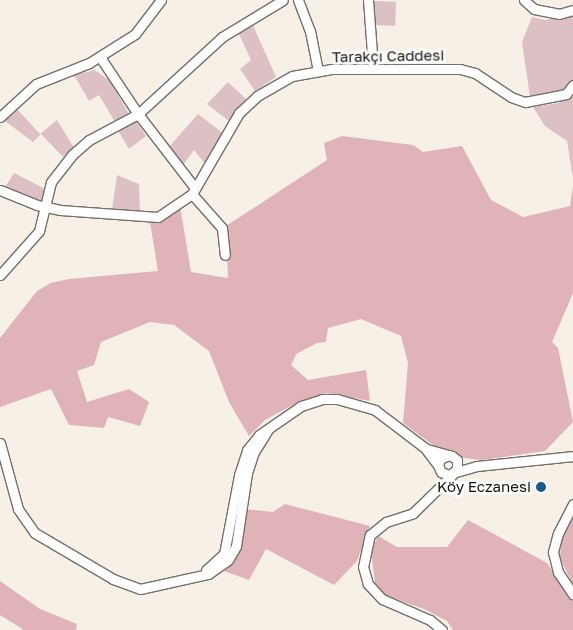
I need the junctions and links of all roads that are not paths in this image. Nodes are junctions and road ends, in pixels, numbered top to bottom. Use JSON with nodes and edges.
{"nodes":[{"id":1,"x":161,"y":0,"type":"edge"},
{"id":2,"x":283,"y":0,"type":"edge"},
{"id":3,"x":298,"y":0,"type":"edge"},
{"id":4,"x":368,"y":0,"type":"edge"},
{"id":5,"x":524,"y":0,"type":"edge"},
{"id":6,"x":573,"y":10,"type":"edge"},
{"id":7,"x":100,"y":57,"type":"junction"},
{"id":8,"x":373,"y":67,"type":"junction"},
{"id":9,"x":318,"y":72,"type":"junction"},
{"id":10,"x":573,"y":85,"type":"edge"},
{"id":11,"x":569,"y":93,"type":"edge"},
{"id":12,"x":138,"y":114,"type":"junction"},
{"id":13,"x":0,"y":117,"type":"edge"},
{"id":14,"x":0,"y":190,"type":"edge"},
{"id":15,"x":194,"y":191,"type":"junction"},
{"id":16,"x":46,"y":207,"type":"junction"},
{"id":17,"x":225,"y":256,"type":"dead end"},
{"id":18,"x":0,"y":275,"type":"edge"},
{"id":19,"x":0,"y":443,"type":"edge"},
{"id":20,"x":425,"y":448,"type":"junction"},
{"id":21,"x":573,"y":456,"type":"edge"},
{"id":22,"x":560,"y":457,"type":"junction"},
{"id":23,"x":453,"y":458,"type":"junction"},
{"id":24,"x":573,"y":464,"type":"edge"},
{"id":25,"x":477,"y":466,"type":"junction"},
{"id":26,"x":439,"y":467,"type":"junction"},
{"id":27,"x":454,"y":473,"type":"junction"},
{"id":28,"x":434,"y":490,"type":"junction"},
{"id":29,"x":573,"y":504,"type":"edge"},
{"id":30,"x":573,"y":594,"type":"edge"},
{"id":31,"x":442,"y":630,"type":"edge"}],
"edges":[{"from":1,"to":7,"type":"street"},
{"from":2,"to":12,"type":"street"},
{"from":3,"to":9,"type":"street"},
{"from":4,"to":8,"type":"street"},
{"from":5,"to":6,"type":"street"},
{"from":7,"to":12,"type":"street"},
{"from":7,"to":13,"type":"street"},
{"from":8,"to":9,"type":"street","name":"Tarakçı Caddesi"},
{"from":8,"to":11,"type":"street","name":"Tarakçı Caddesi"},
{"from":9,"to":15,"type":"street","name":"Tarakçı Caddesi"},
{"from":10,"to":11,"type":"street","name":"Tarakçı Caddesi"},
{"from":12,"to":15,"type":"street"},
{"from":12,"to":16,"type":"street"},
{"from":14,"to":16,"type":"street","name":"Tarakçı Caddesi"},
{"from":15,"to":16,"type":"street","name":"Tarakçı Caddesi"},
{"from":15,"to":17,"type":"street"},
{"from":16,"to":18,"type":"street"},
{"from":19,"to":20,"type":"street"},
{"from":20,"to":23,"type":"street"},
{"from":20,"to":26,"type":"street"},
{"from":21,"to":22,"type":"street"},
{"from":22,"to":24,"type":"street"},
{"from":22,"to":25,"type":"street"},
{"from":23,"to":25,"type":"street"},
{"from":23,"to":26,"type":"street"},
{"from":23,"to":27,"type":"street"},
{"from":25,"to":27,"type":"street"},
{"from":26,"to":27,"type":"street"},
{"from":26,"to":28,"type":"street"},
{"from":27,"to":28,"type":"street"},
{"from":28,"to":31,"type":"street"},
{"from":29,"to":30,"type":"street"}]}
